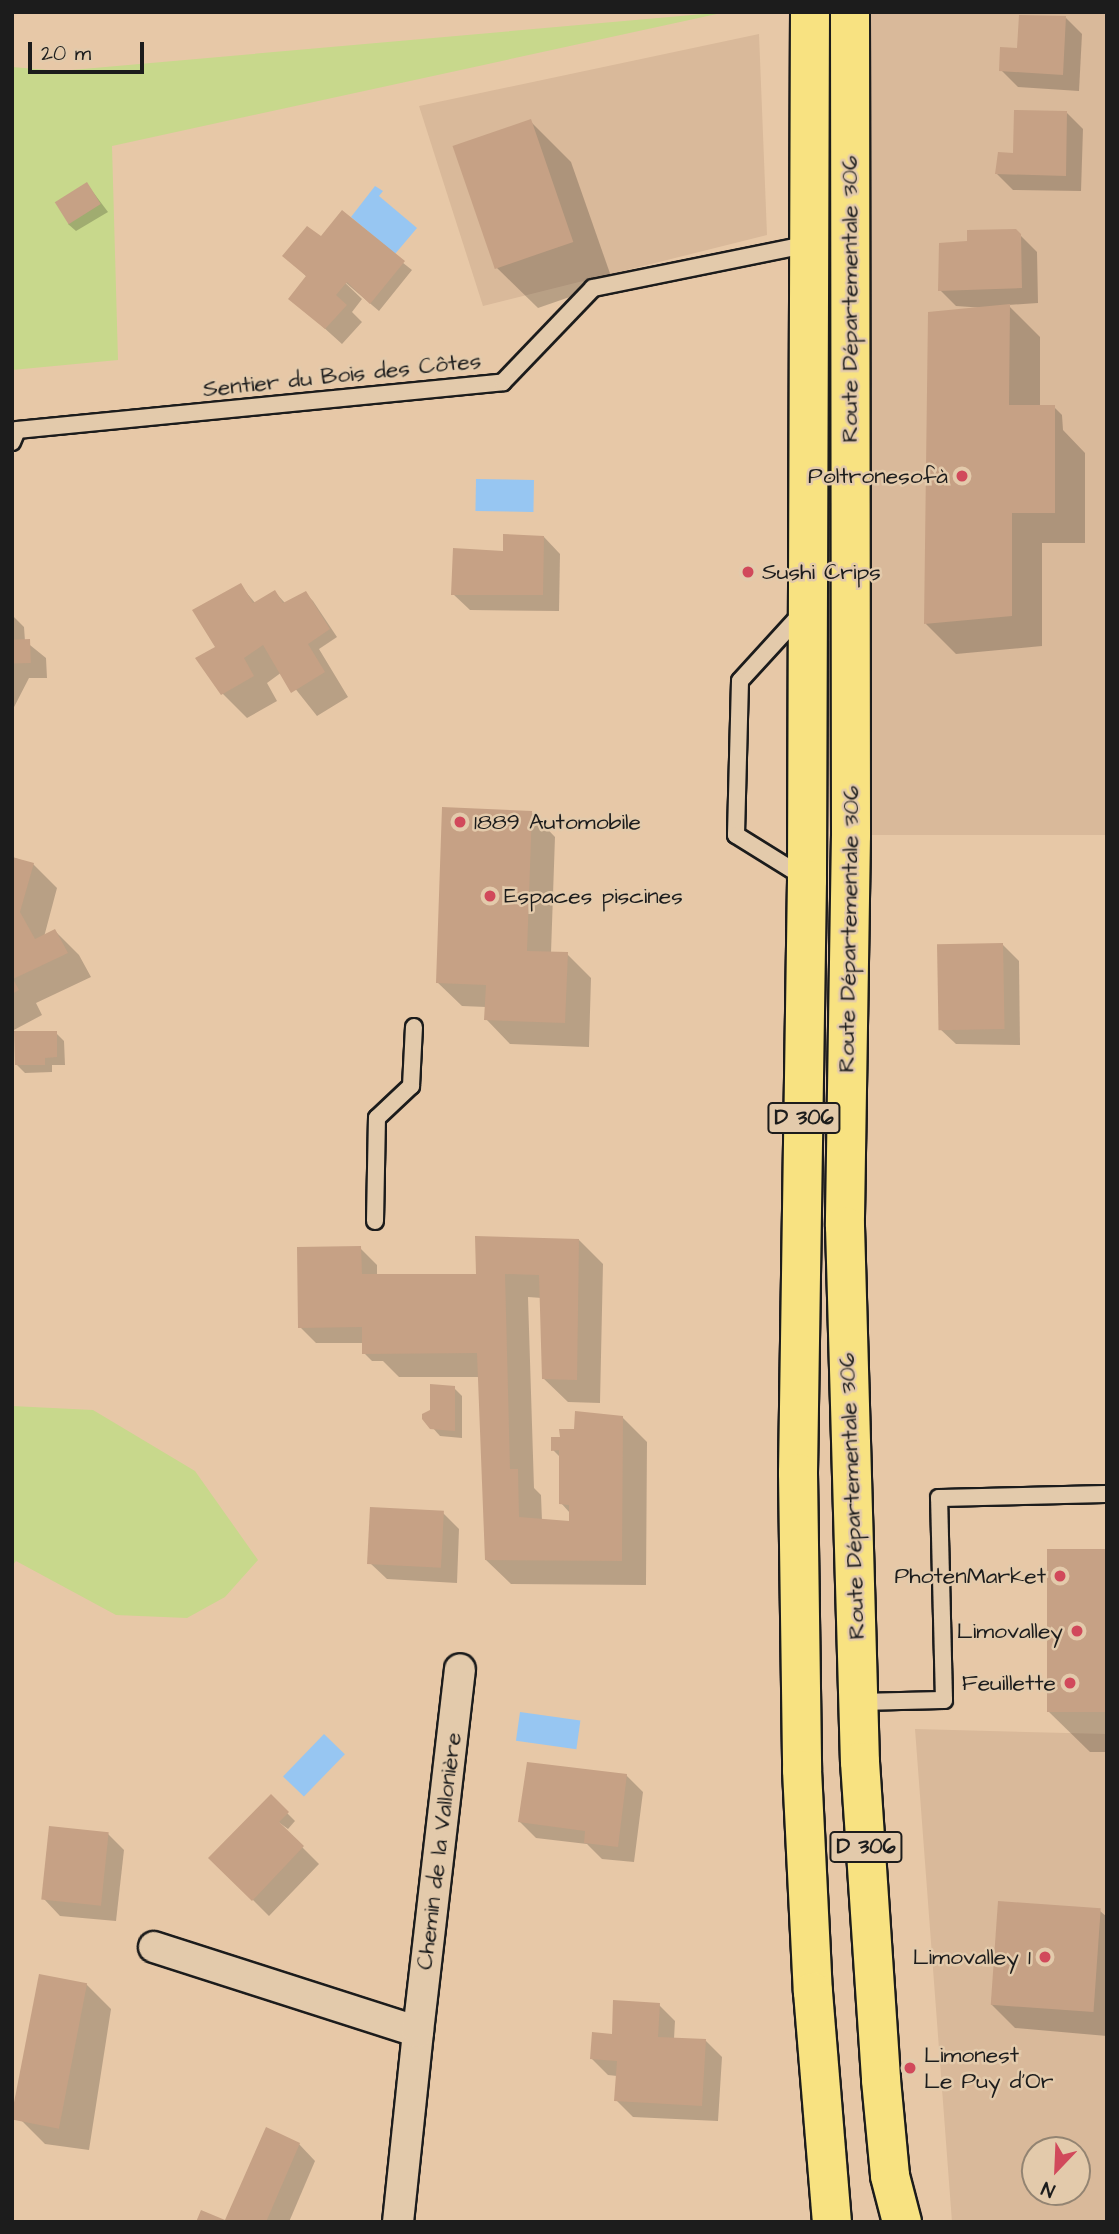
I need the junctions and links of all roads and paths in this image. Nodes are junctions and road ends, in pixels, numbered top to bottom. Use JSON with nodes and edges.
{"nodes":[{"id":1,"x":810,"y":12,"type":"edge"},
{"id":2,"x":850,"y":12,"type":"edge"},
{"id":3,"x":809,"y":244,"type":"junction"},
{"id":4,"x":12,"y":442,"type":"edge"},
{"id":5,"x":808,"y":606,"type":"junction"},
{"id":6,"x":807,"y":880,"type":"junction"},
{"id":7,"x":414,"y":1027,"type":"dead end"},
{"id":8,"x":375,"y":1221,"type":"dead end"},
{"id":9,"x":1107,"y":1494,"type":"edge"},
{"id":10,"x":460,"y":1670,"type":"dead end"},
{"id":11,"x":858,"y":1702,"type":"junction"},
{"id":12,"x":154,"y":1947,"type":"dead end"},
{"id":13,"x":418,"y":2032,"type":"junction"},
{"id":14,"x":398,"y":2222,"type":"edge"},
{"id":15,"x":832,"y":2222,"type":"edge"},
{"id":16,"x":902,"y":2222,"type":"edge"}],
"edges":[{"from":1,"to":3,"type":"main road","name":"Route Départementale 306","number":"D 306"},
{"from":2,"to":11,"type":"main road","name":"Route Départementale 306","number":"D 306"},
{"from":3,"to":4,"type":"lane","name":"Sentier du Bois des Côtes"},
{"from":3,"to":5,"type":"main road","name":"Route Départementale 306","number":"D 306"},
{"from":5,"to":6,"type":"main road","name":"Route Départementale 306","number":"D 306"},
{"from":5,"to":6,"type":"lane"},
{"from":6,"to":15,"type":"main road","name":"Route Départementale 306","number":"D 306"},
{"from":7,"to":8,"type":"lane"},
{"from":9,"to":11,"type":"lane"},
{"from":10,"to":13,"type":"street","name":"Chemin de la Vallonière"},
{"from":11,"to":16,"type":"main road","name":"Route Départementale 306","number":"D 306"},
{"from":12,"to":13,"type":"street"},
{"from":13,"to":14,"type":"street","name":"Chemin de la Vallonière"}]}
